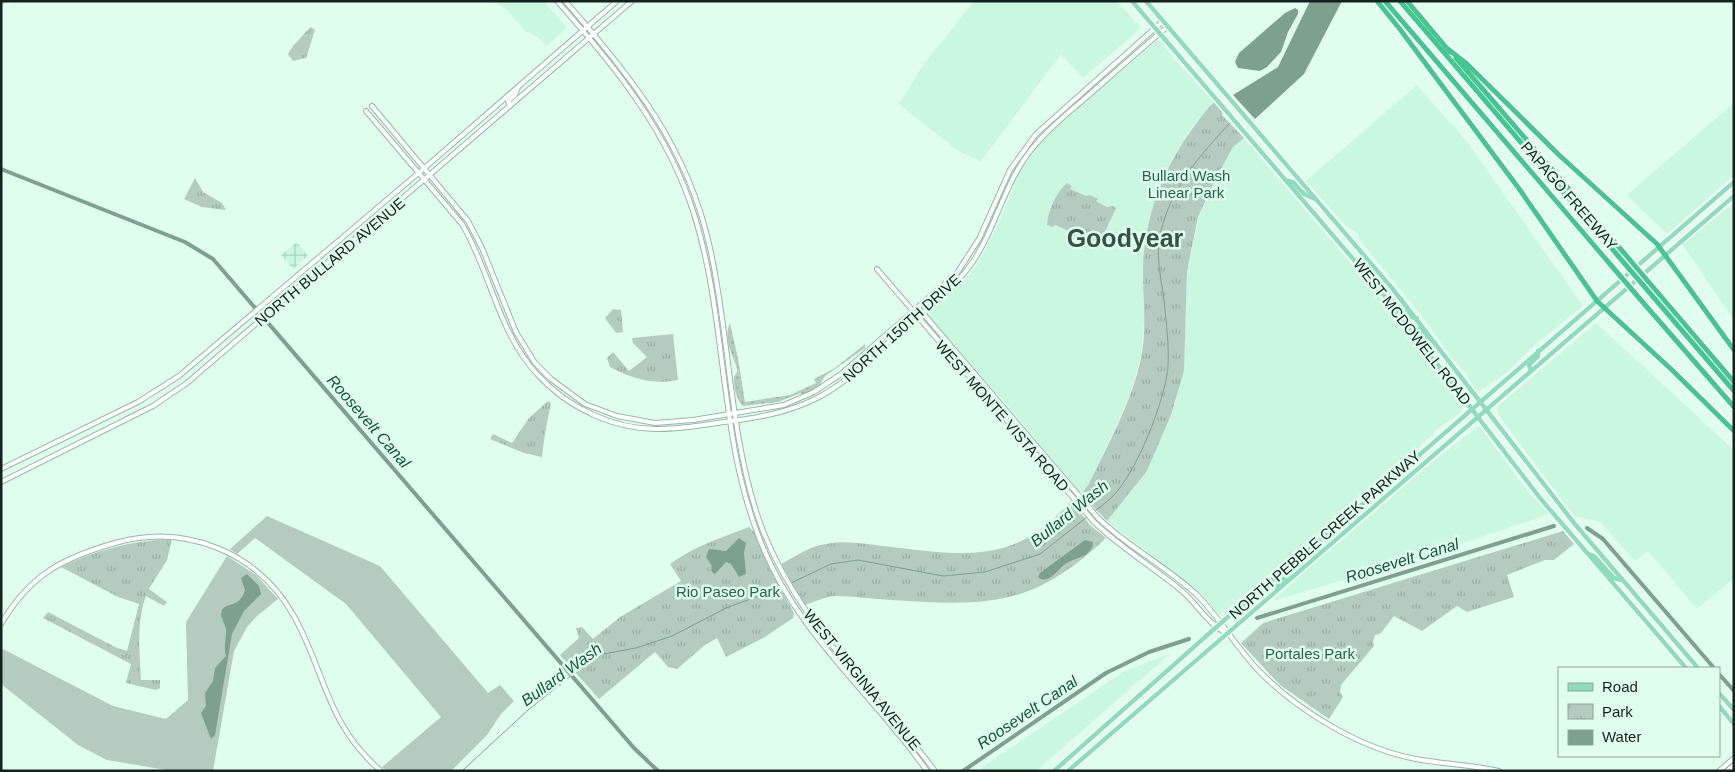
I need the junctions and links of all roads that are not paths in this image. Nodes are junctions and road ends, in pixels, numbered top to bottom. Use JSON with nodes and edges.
{"nodes":[{"id":1,"x":557,"y":1,"type":"edge"},
{"id":2,"x":565,"y":1,"type":"edge"},
{"id":3,"x":617,"y":1,"type":"edge"},
{"id":4,"x":632,"y":1,"type":"edge"},
{"id":5,"x":1132,"y":1,"type":"edge"},
{"id":6,"x":1146,"y":1,"type":"edge"},
{"id":7,"x":1377,"y":1,"type":"edge"},
{"id":8,"x":1385,"y":1,"type":"edge"},
{"id":9,"x":1400,"y":1,"type":"edge"},
{"id":10,"x":1407,"y":1,"type":"edge"},
{"id":11,"x":1163,"y":21,"type":"junction"},
{"id":12,"x":588,"y":27,"type":"junction"},
{"id":13,"x":1167,"y":27,"type":"junction"},
{"id":14,"x":1155,"y":28,"type":"junction"},
{"id":15,"x":583,"y":31,"type":"junction"},
{"id":16,"x":1159,"y":33,"type":"junction"},
{"id":17,"x":594,"y":34,"type":"junction"},
{"id":18,"x":589,"y":38,"type":"junction"},
{"id":19,"x":1448,"y":49,"type":"junction"},
{"id":20,"x":518,"y":87,"type":"junction"},
{"id":21,"x":372,"y":106,"type":"dead end"},
{"id":22,"x":510,"y":106,"type":"junction"},
{"id":23,"x":366,"y":111,"type":"dead end"},
{"id":24,"x":656,"y":115,"type":"junction"},
{"id":25,"x":650,"y":118,"type":"junction"},
{"id":26,"x":425,"y":168,"type":"junction"},
{"id":27,"x":420,"y":172,"type":"junction"},
{"id":28,"x":431,"y":175,"type":"junction"},
{"id":29,"x":426,"y":180,"type":"junction"},
{"id":30,"x":1005,"y":180,"type":"junction"},
{"id":31,"x":1011,"y":182,"type":"junction"},
{"id":32,"x":1287,"y":182,"type":"junction"},
{"id":33,"x":1734,"y":182,"type":"edge"},
{"id":34,"x":1734,"y":196,"type":"edge"},
{"id":35,"x":1318,"y":201,"type":"junction"},
{"id":36,"x":1660,"y":248,"type":"junction"},
{"id":37,"x":1665,"y":254,"type":"junction"},
{"id":38,"x":1621,"y":255,"type":"junction"},
{"id":39,"x":877,"y":269,"type":"dead end"},
{"id":40,"x":1651,"y":290,"type":"junction"},
{"id":41,"x":1384,"y":295,"type":"junction"},
{"id":42,"x":1597,"y":300,"type":"junction"},
{"id":43,"x":918,"y":308,"type":"junction"},
{"id":44,"x":1603,"y":308,"type":"junction"},
{"id":45,"x":913,"y":312,"type":"junction"},
{"id":46,"x":923,"y":313,"type":"junction"},
{"id":47,"x":917,"y":317,"type":"junction"},
{"id":48,"x":1417,"y":318,"type":"junction"},
{"id":49,"x":1408,"y":324,"type":"junction"},
{"id":50,"x":1436,"y":344,"type":"junction"},
{"id":51,"x":1734,"y":350,"type":"edge"},
{"id":52,"x":1538,"y":351,"type":"junction"},
{"id":53,"x":1531,"y":371,"type":"junction"},
{"id":54,"x":833,"y":381,"type":"junction"},
{"id":55,"x":1734,"y":382,"type":"edge"},
{"id":56,"x":837,"y":386,"type":"junction"},
{"id":57,"x":1734,"y":391,"type":"edge"},
{"id":58,"x":1479,"y":401,"type":"junction"},
{"id":59,"x":1000,"y":404,"type":"junction"},
{"id":60,"x":1734,"y":407,"type":"edge"},
{"id":61,"x":995,"y":408,"type":"junction"},
{"id":62,"x":1471,"y":408,"type":"junction"},
{"id":63,"x":1486,"y":410,"type":"junction"},
{"id":64,"x":1478,"y":417,"type":"junction"},
{"id":65,"x":733,"y":418,"type":"junction"},
{"id":66,"x":1734,"y":431,"type":"edge"},
{"id":67,"x":1,"y":470,"type":"edge"},
{"id":68,"x":1,"y":482,"type":"edge"},
{"id":69,"x":1548,"y":491,"type":"junction"},
{"id":70,"x":1540,"y":498,"type":"junction"},
{"id":71,"x":1588,"y":554,"type":"junction"},
{"id":72,"x":1295,"y":562,"type":"junction"},
{"id":73,"x":1621,"y":580,"type":"junction"},
{"id":74,"x":1275,"y":591,"type":"junction"},
{"id":75,"x":1,"y":624,"type":"edge"},
{"id":76,"x":1221,"y":624,"type":"junction"},
{"id":77,"x":1216,"y":628,"type":"junction"},
{"id":78,"x":1226,"y":633,"type":"junction"},
{"id":79,"x":1685,"y":667,"type":"edge"},
{"id":80,"x":1697,"y":667,"type":"edge"},
{"id":81,"x":1720,"y":694,"type":"edge"},
{"id":82,"x":1720,"y":707,"type":"edge"},
{"id":83,"x":1734,"y":710,"type":"edge"},
{"id":84,"x":1734,"y":724,"type":"edge"},
{"id":85,"x":1734,"y":758,"type":"edge"},
{"id":86,"x":1734,"y":765,"type":"edge"},
{"id":87,"x":381,"y":771,"type":"edge"},
{"id":88,"x":927,"y":771,"type":"edge"},
{"id":89,"x":935,"y":771,"type":"edge"},
{"id":90,"x":1054,"y":771,"type":"edge"},
{"id":91,"x":1068,"y":771,"type":"edge"},
{"id":92,"x":1499,"y":771,"type":"edge"},
{"id":93,"x":1719,"y":771,"type":"edge"},
{"id":94,"x":1728,"y":771,"type":"edge"}],
"edges":[{"from":1,"to":15,"type":"street"},
{"from":2,"to":12,"type":"street"},
{"from":3,"to":12,"type":"street","name":"NORTH BULLARD AVENUE"},
{"from":4,"to":17,"type":"street","name":"NORTH BULLARD AVENUE"},
{"from":5,"to":14,"type":"main road","name":"WEST MCDOWELL ROAD"},
{"from":6,"to":11,"type":"main road","name":"WEST MCDOWELL ROAD"},
{"from":7,"to":42,"type":"highway"},
{"from":8,"to":60,"type":"highway","name":"PAPAGO FREEWAY","bridge":true},
{"from":9,"to":38,"type":"highway"},
{"from":10,"to":19,"type":"highway","name":"PAPAGO FREEWAY"},
{"from":11,"to":13,"type":"main road","name":"WEST MCDOWELL ROAD"},
{"from":11,"to":14,"type":"street","name":"NORTH 150TH DRIVE"},
{"from":12,"to":15,"type":"street","name":"NORTH BULLARD AVENUE"},
{"from":12,"to":17,"type":"street"},
{"from":13,"to":16,"type":"street","name":"NORTH 150TH DRIVE"},
{"from":13,"to":35,"type":"main road","name":"WEST MCDOWELL ROAD"},
{"from":14,"to":16,"type":"main road","name":"WEST MCDOWELL ROAD"},
{"from":14,"to":30,"type":"street","name":"NORTH 150TH DRIVE"},
{"from":15,"to":18,"type":"street"},
{"from":15,"to":20,"type":"street","name":"NORTH BULLARD AVENUE"},
{"from":16,"to":31,"type":"street","name":"NORTH 150TH DRIVE"},
{"from":16,"to":32,"type":"main road","name":"WEST MCDOWELL ROAD"},
{"from":17,"to":18,"type":"street","name":"NORTH BULLARD AVENUE"},
{"from":17,"to":24,"type":"street"},
{"from":18,"to":22,"type":"street","name":"NORTH BULLARD AVENUE"},
{"from":18,"to":25,"type":"street"},
{"from":19,"to":36,"type":"highway"},
{"from":19,"to":38,"type":"highway","name":"PAPAGO FREEWAY"},
{"from":20,"to":22,"type":"street"},
{"from":20,"to":26,"type":"street","name":"NORTH BULLARD AVENUE"},
{"from":21,"to":26,"type":"street"},
{"from":22,"to":28,"type":"street","name":"NORTH BULLARD AVENUE"},
{"from":23,"to":27,"type":"street"},
{"from":24,"to":25,"type":"street"},
{"from":24,"to":65,"type":"street"},
{"from":25,"to":65,"type":"street"},
{"from":26,"to":27,"type":"street","name":"NORTH BULLARD AVENUE"},
{"from":26,"to":28,"type":"street"},
{"from":27,"to":29,"type":"street"},
{"from":27,"to":67,"type":"street","name":"NORTH BULLARD AVENUE"},
{"from":28,"to":29,"type":"street","name":"NORTH BULLARD AVENUE"},
{"from":28,"to":65,"type":"street"},
{"from":29,"to":65,"type":"street"},
{"from":29,"to":68,"type":"street","name":"NORTH BULLARD AVENUE"},
{"from":30,"to":31,"type":"street"},
{"from":30,"to":43,"type":"street","name":"NORTH 150TH DRIVE"},
{"from":31,"to":46,"type":"street","name":"NORTH 150TH DRIVE"},
{"from":32,"to":35,"type":"main road"},
{"from":32,"to":41,"type":"main road","name":"WEST MCDOWELL ROAD"},
{"from":33,"to":36,"type":"main road","name":"NORTH PEBBLE CREEK PARKWAY"},
{"from":34,"to":37,"type":"main road","name":"NORTH PEBBLE CREEK PARKWAY"},
{"from":35,"to":48,"type":"main road","name":"WEST MCDOWELL ROAD"},
{"from":36,"to":37,"type":"highway"},
{"from":36,"to":42,"type":"main road","name":"NORTH PEBBLE CREEK PARKWAY"},
{"from":37,"to":44,"type":"main road","name":"NORTH PEBBLE CREEK PARKWAY"},
{"from":37,"to":51,"type":"highway"},
{"from":38,"to":40,"type":"highway","name":"PAPAGO FREEWAY","bridge":true},
{"from":39,"to":45,"type":"street","name":"WEST MONTE VISTA ROAD"},
{"from":40,"to":55,"type":"highway","name":"PAPAGO FREEWAY"},
{"from":40,"to":57,"type":"highway"},
{"from":41,"to":48,"type":"main road"},
{"from":41,"to":49,"type":"main road","name":"WEST MCDOWELL ROAD"},
{"from":42,"to":44,"type":"highway"},
{"from":42,"to":52,"type":"main road","name":"NORTH PEBBLE CREEK PARKWAY"},
{"from":43,"to":45,"type":"street","name":"NORTH 150TH DRIVE"},
{"from":43,"to":46,"type":"street","name":"WEST MONTE VISTA ROAD"},
{"from":44,"to":53,"type":"main road","name":"NORTH PEBBLE CREEK PARKWAY"},
{"from":44,"to":66,"type":"highway"},
{"from":45,"to":47,"type":"street","name":"WEST MONTE VISTA ROAD"},
{"from":45,"to":54,"type":"street","name":"NORTH 150TH DRIVE"},
{"from":46,"to":47,"type":"street","name":"NORTH 150TH DRIVE"},
{"from":46,"to":59,"type":"street","name":"WEST MONTE VISTA ROAD"},
{"from":47,"to":56,"type":"street","name":"NORTH 150TH DRIVE"},
{"from":47,"to":61,"type":"street","name":"WEST MONTE VISTA ROAD"},
{"from":48,"to":50,"type":"main road","name":"WEST MCDOWELL ROAD"},
{"from":49,"to":50,"type":"main road"},
{"from":49,"to":62,"type":"main road","name":"WEST MCDOWELL ROAD"},
{"from":50,"to":58,"type":"main road","name":"WEST MCDOWELL ROAD"},
{"from":52,"to":53,"type":"main road"},
{"from":52,"to":58,"type":"main road","name":"NORTH PEBBLE CREEK PARKWAY"},
{"from":53,"to":63,"type":"main road","name":"NORTH PEBBLE CREEK PARKWAY"},
{"from":54,"to":56,"type":"street"},
{"from":54,"to":65,"type":"street","name":"NORTH 150TH DRIVE"},
{"from":56,"to":65,"type":"street","name":"NORTH 150TH DRIVE"},
{"from":58,"to":62,"type":"main road","name":"NORTH PEBBLE CREEK PARKWAY"},
{"from":58,"to":63,"type":"main road","name":"WEST MCDOWELL ROAD"},
{"from":59,"to":61,"type":"street"},
{"from":59,"to":76,"type":"street","name":"WEST MONTE VISTA ROAD"},
{"from":61,"to":77,"type":"street","name":"WEST MONTE VISTA ROAD"},
{"from":62,"to":64,"type":"main road","name":"WEST MCDOWELL ROAD"},
{"from":62,"to":72,"type":"main road","name":"NORTH PEBBLE CREEK PARKWAY"},
{"from":63,"to":64,"type":"main road","name":"NORTH PEBBLE CREEK PARKWAY"},
{"from":63,"to":69,"type":"main road","name":"WEST MCDOWELL ROAD"},
{"from":64,"to":70,"type":"main road","name":"WEST MCDOWELL ROAD"},
{"from":64,"to":74,"type":"main road","name":"NORTH PEBBLE CREEK PARKWAY"},
{"from":65,"to":88,"type":"street","name":"WEST VIRGINIA AVENUE"},
{"from":65,"to":89,"type":"street","name":"WEST VIRGINIA AVENUE"},
{"from":69,"to":70,"type":"main road"},
{"from":69,"to":73,"type":"main road","name":"WEST MCDOWELL ROAD"},
{"from":70,"to":71,"type":"main road","name":"WEST MCDOWELL ROAD"},
{"from":71,"to":73,"type":"main road"},
{"from":71,"to":79,"type":"main road","name":"WEST MCDOWELL ROAD"},
{"from":72,"to":74,"type":"main road"},
{"from":72,"to":76,"type":"main road","name":"NORTH PEBBLE CREEK PARKWAY"},
{"from":73,"to":80,"type":"main road","name":"WEST MCDOWELL ROAD"},
{"from":74,"to":78,"type":"main road","name":"NORTH PEBBLE CREEK PARKWAY"},
{"from":75,"to":87,"type":"street"},
{"from":76,"to":77,"type":"main road","name":"NORTH PEBBLE CREEK PARKWAY"},
{"from":76,"to":78,"type":"street","name":"WEST MONTE VISTA ROAD"},
{"from":77,"to":78,"type":"street","name":"WEST MONTE VISTA ROAD"},
{"from":77,"to":90,"type":"main road","name":"NORTH PEBBLE CREEK PARKWAY"},
{"from":78,"to":91,"type":"main road","name":"NORTH PEBBLE CREEK PARKWAY"},
{"from":78,"to":92,"type":"street","name":"WEST MONTE VISTA ROAD"},
{"from":81,"to":83,"type":"main road"},
{"from":82,"to":84,"type":"main road"},
{"from":85,"to":93,"type":"street"},
{"from":86,"to":94,"type":"street"}]}
